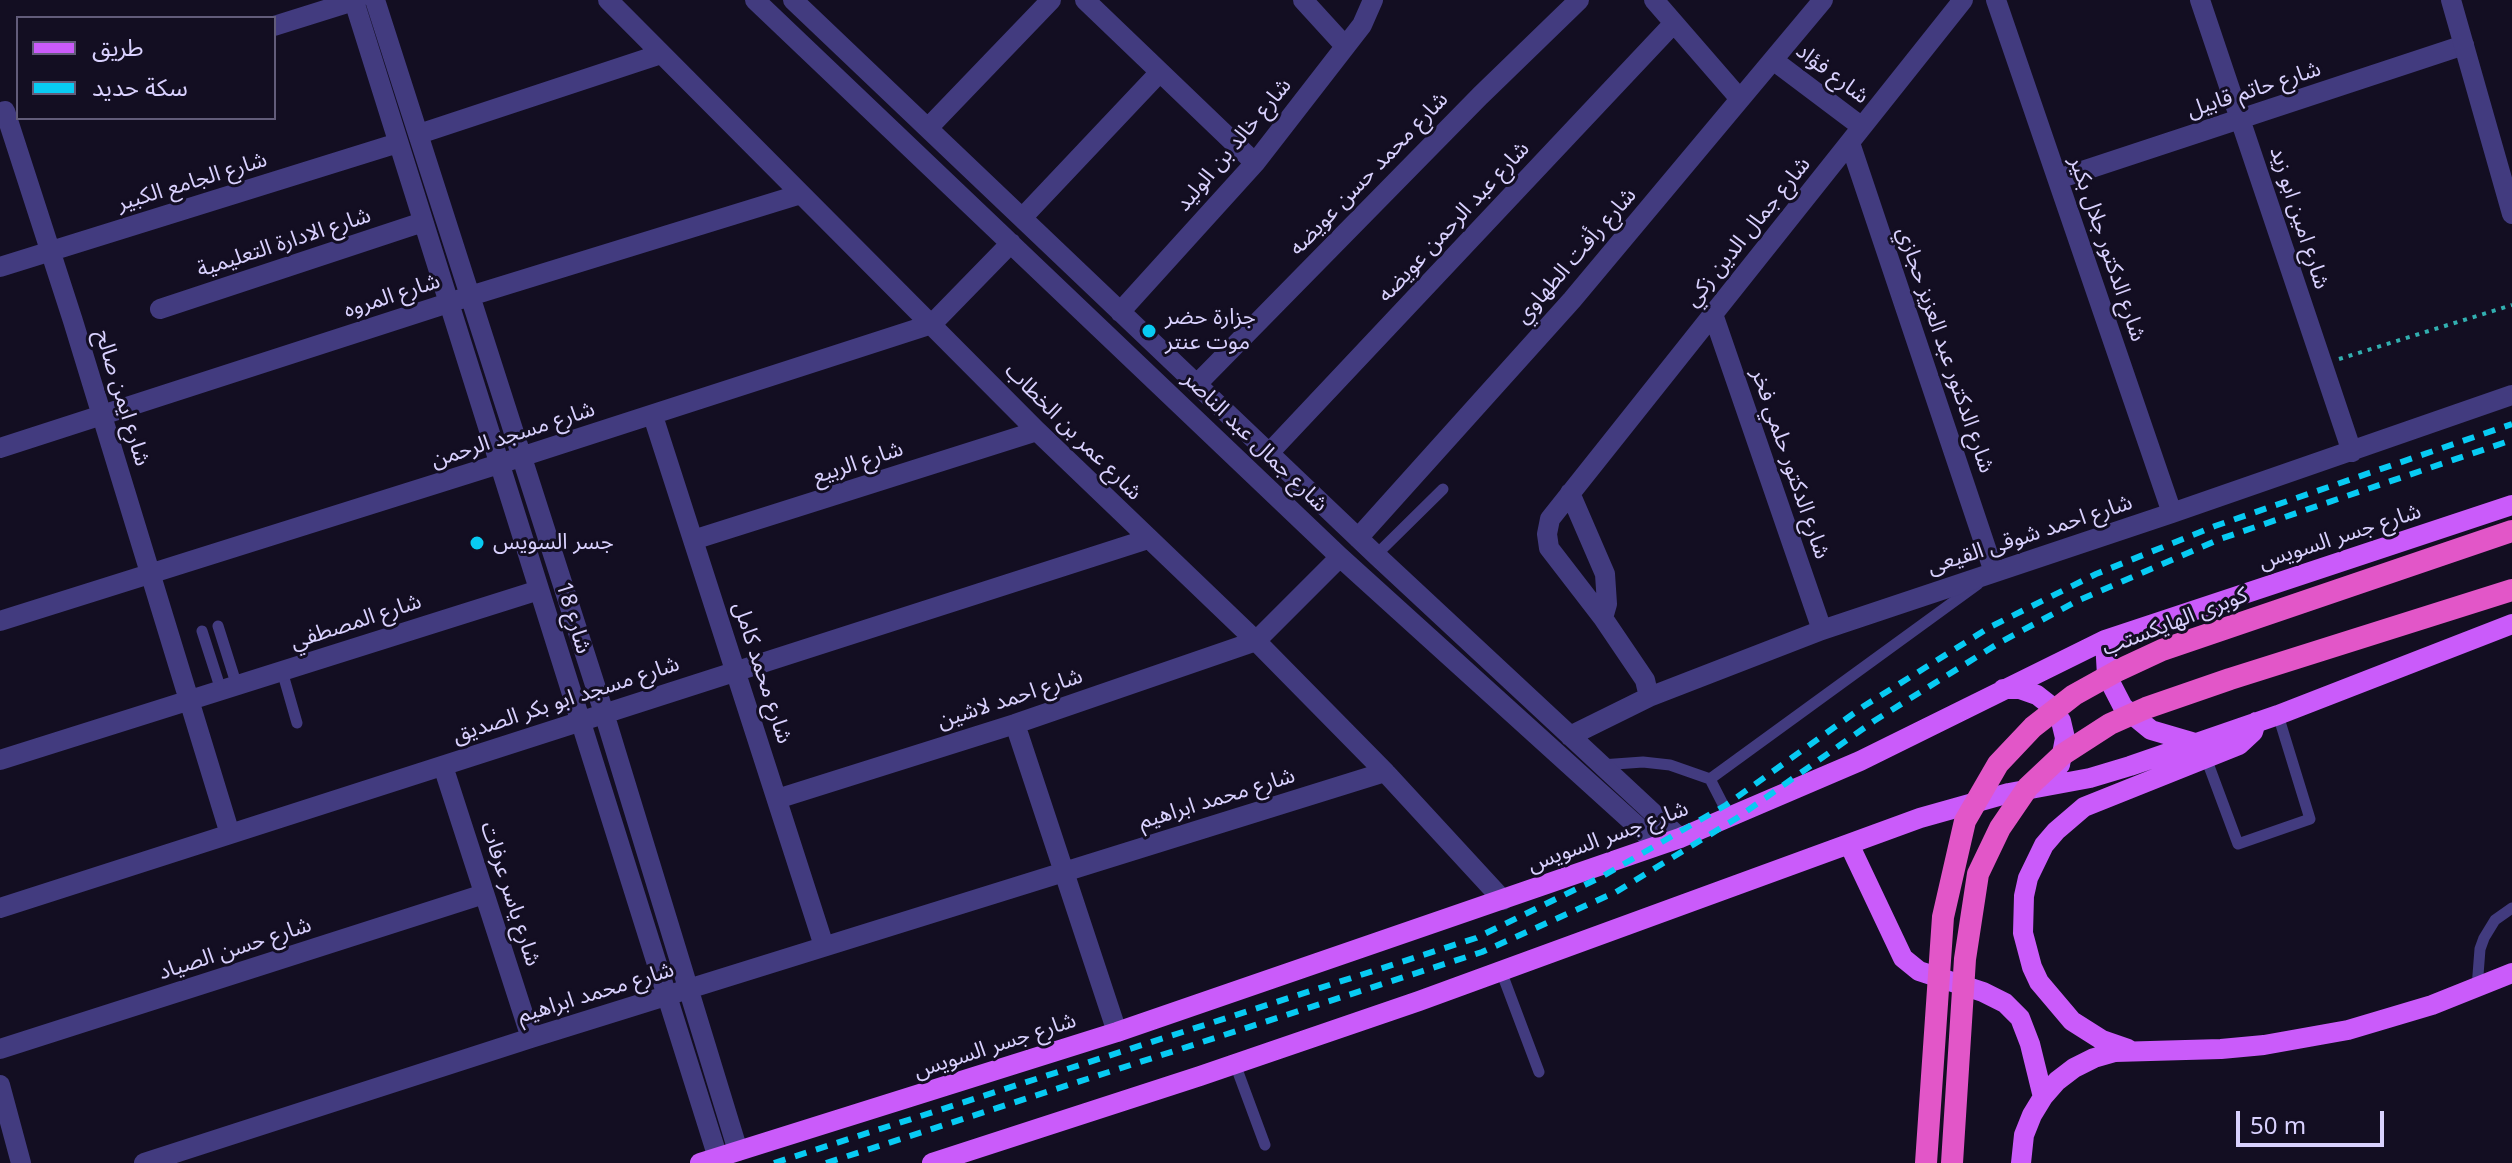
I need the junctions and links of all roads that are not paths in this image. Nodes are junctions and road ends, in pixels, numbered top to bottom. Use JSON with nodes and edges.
{"nodes":[{"id":1,"x":356,"y":0,"type":"edge"},
{"id":2,"x":375,"y":0,"type":"edge"},
{"id":3,"x":608,"y":0,"type":"edge"},
{"id":4,"x":755,"y":0,"type":"edge"},
{"id":5,"x":793,"y":0,"type":"edge"},
{"id":6,"x":1051,"y":0,"type":"edge"},
{"id":7,"x":1085,"y":0,"type":"edge"},
{"id":8,"x":1303,"y":0,"type":"edge"},
{"id":9,"x":1373,"y":0,"type":"edge"},
{"id":10,"x":1579,"y":0,"type":"edge"},
{"id":11,"x":1654,"y":0,"type":"edge"},
{"id":12,"x":1823,"y":0,"type":"edge"},
{"id":13,"x":1963,"y":0,"type":"edge"},
{"id":14,"x":1996,"y":0,"type":"edge"},
{"id":15,"x":2200,"y":0,"type":"edge"},
{"id":16,"x":2451,"y":0,"type":"edge"},
{"id":17,"x":1673,"y":24,"type":"junction"},
{"id":18,"x":276,"y":25,"type":"edge"},
{"id":19,"x":2464,"y":45,"type":"junction"},
{"id":20,"x":1345,"y":46,"type":"junction"},
{"id":21,"x":661,"y":54,"type":"junction"},
{"id":22,"x":1773,"y":60,"type":"junction"},
{"id":23,"x":1160,"y":72,"type":"junction"},
{"id":24,"x":1740,"y":99,"type":"junction"},
{"id":25,"x":8,"y":110,"type":"edge"},
{"id":26,"x":2240,"y":119,"type":"junction"},
{"id":27,"x":928,"y":128,"type":"junction"},
{"id":28,"x":419,"y":134,"type":"junction"},
{"id":29,"x":1856,"y":135,"type":"junction"},
{"id":30,"x":398,"y":143,"type":"junction"},
{"id":31,"x":1255,"y":163,"type":"junction"},
{"id":32,"x":2058,"y":179,"type":"junction"},
{"id":33,"x":801,"y":194,"type":"junction"},
{"id":34,"x":2512,"y":214,"type":"edge"},
{"id":35,"x":1022,"y":218,"type":"junction"},
{"id":36,"x":423,"y":222,"type":"junction"},
{"id":37,"x":1011,"y":243,"type":"junction"},
{"id":38,"x":50,"y":251,"type":"junction"},
{"id":39,"x":0,"y":267,"type":"edge"},
{"id":40,"x":470,"y":296,"type":"junction"},
{"id":41,"x":448,"y":303,"type":"junction"},
{"id":42,"x":160,"y":309,"type":"dead end"},
{"id":43,"x":1120,"y":312,"type":"junction"},
{"id":44,"x":1713,"y":314,"type":"junction"},
{"id":45,"x":932,"y":324,"type":"junction"},
{"id":46,"x":1197,"y":384,"type":"junction"},
{"id":47,"x":2512,"y":395,"type":"edge"},
{"id":48,"x":102,"y":416,"type":"junction"},
{"id":49,"x":653,"y":416,"type":"junction"},
{"id":50,"x":1037,"y":431,"type":"junction"},
{"id":51,"x":0,"y":448,"type":"edge"},
{"id":52,"x":2352,"y":452,"type":"junction"},
{"id":53,"x":1269,"y":453,"type":"junction"},
{"id":54,"x":521,"y":457,"type":"junction"},
{"id":55,"x":499,"y":464,"type":"junction"},
{"id":56,"x":1443,"y":489,"type":"dead end"},
{"id":57,"x":1570,"y":493,"type":"junction"},
{"id":58,"x":2512,"y":505,"type":"edge"},
{"id":59,"x":2172,"y":513,"type":"junction"},
{"id":60,"x":2512,"y":531,"type":"edge"},
{"id":61,"x":1358,"y":538,"type":"junction"},
{"id":62,"x":1148,"y":539,"type":"junction"},
{"id":63,"x":693,"y":540,"type":"junction"},
{"id":64,"x":1376,"y":555,"type":"junction"},
{"id":65,"x":1340,"y":557,"type":"junction"},
{"id":66,"x":1994,"y":572,"type":"junction"},
{"id":67,"x":150,"y":576,"type":"junction"},
{"id":68,"x":539,"y":590,"type":"junction"},
{"id":69,"x":2512,"y":590,"type":"edge"},
{"id":70,"x":1603,"y":618,"type":"junction"},
{"id":71,"x":0,"y":621,"type":"edge"},
{"id":72,"x":2512,"y":624,"type":"edge"},
{"id":73,"x":218,"y":626,"type":"dead end"},
{"id":74,"x":1822,"y":630,"type":"junction"},
{"id":75,"x":202,"y":631,"type":"dead end"},
{"id":76,"x":2105,"y":640,"type":"junction"},
{"id":77,"x":1256,"y":641,"type":"junction"},
{"id":78,"x":735,"y":670,"type":"junction"},
{"id":79,"x":282,"y":671,"type":"junction"},
{"id":80,"x":229,"y":688,"type":"junction"},
{"id":81,"x":2003,"y":689,"type":"junction"},
{"id":82,"x":1649,"y":697,"type":"junction"},
{"id":83,"x":189,"y":701,"type":"junction"},
{"id":84,"x":604,"y":713,"type":"junction"},
{"id":85,"x":2278,"y":715,"type":"junction"},
{"id":86,"x":580,"y":721,"type":"junction"},
{"id":87,"x":2256,"y":722,"type":"junction"},
{"id":88,"x":297,"y":723,"type":"dead end"},
{"id":89,"x":1015,"y":724,"type":"junction"},
{"id":90,"x":1570,"y":736,"type":"junction"},
{"id":91,"x":2192,"y":742,"type":"junction"},
{"id":92,"x":2206,"y":758,"type":"junction"},
{"id":93,"x":0,"y":760,"type":"edge"},
{"id":94,"x":1600,"y":765,"type":"junction"},
{"id":95,"x":443,"y":766,"type":"junction"},
{"id":96,"x":1385,"y":772,"type":"junction"},
{"id":97,"x":1710,"y":779,"type":"junction"},
{"id":98,"x":2055,"y":784,"type":"junction"},
{"id":99,"x":777,"y":799,"type":"junction"},
{"id":100,"x":1730,"y":818,"type":"junction"},
{"id":101,"x":230,"y":834,"type":"junction"},
{"id":102,"x":1680,"y":838,"type":"junction"},
{"id":103,"x":1849,"y":844,"type":"junction"},
{"id":104,"x":1658,"y":845,"type":"junction"},
{"id":105,"x":1064,"y":872,"type":"junction"},
{"id":106,"x":484,"y":894,"type":"junction"},
{"id":107,"x":1503,"y":900,"type":"junction"},
{"id":108,"x":0,"y":908,"type":"edge"},
{"id":109,"x":2512,"y":908,"type":"edge"},
{"id":110,"x":824,"y":946,"type":"junction"},
{"id":111,"x":1501,"y":971,"type":"junction"},
{"id":112,"x":2512,"y":973,"type":"edge"},
{"id":113,"x":2477,"y":988,"type":"junction"},
{"id":114,"x":689,"y":989,"type":"junction"},
{"id":115,"x":667,"y":996,"type":"junction"},
{"id":116,"x":1117,"y":1032,"type":"junction"},
{"id":117,"x":531,"y":1038,"type":"junction"},
{"id":118,"x":0,"y":1049,"type":"edge"},
{"id":119,"x":2136,"y":1051,"type":"junction"},
{"id":120,"x":1235,"y":1064,"type":"junction"},
{"id":121,"x":1539,"y":1072,"type":"dead end"},
{"id":122,"x":0,"y":1085,"type":"edge"},
{"id":123,"x":2043,"y":1097,"type":"junction"},
{"id":124,"x":1265,"y":1145,"type":"dead end"},
{"id":125,"x":738,"y":1151,"type":"junction"},
{"id":126,"x":709,"y":1160,"type":"edge"},
{"id":127,"x":21,"y":1163,"type":"edge"},
{"id":128,"x":144,"y":1163,"type":"edge"},
{"id":129,"x":932,"y":1163,"type":"edge"},
{"id":130,"x":1926,"y":1163,"type":"edge"},
{"id":131,"x":1952,"y":1163,"type":"edge"},
{"id":132,"x":2021,"y":1163,"type":"edge"}],
"edges":[{"from":1,"to":18,"type":"street"},
{"from":1,"to":30,"type":"street","name":"شارع 18"},
{"from":2,"to":28,"type":"street","name":"شارع 18"},
{"from":3,"to":21,"type":"street","name":"شارع عمر بن الخطاب"},
{"from":4,"to":37,"type":"street","name":"شارع جمال عبد الناصر"},
{"from":5,"to":27,"type":"street","name":"شارع جمال عبد الناصر"},
{"from":6,"to":27,"type":"street"},
{"from":7,"to":23,"type":"street"},
{"from":8,"to":20,"type":"street"},
{"from":9,"to":20,"type":"street","name":"شارع خالد بن الوليد"},
{"from":10,"to":46,"type":"street","name":"شارع محمد حسن عويضه"},
{"from":11,"to":17,"type":"street"},
{"from":12,"to":22,"type":"street","name":"شارع رأفت الطهاوي"},
{"from":13,"to":29,"type":"street","name":"شارع جمال الدين زكي"},
{"from":14,"to":32,"type":"street","name":"شارع الدكتور جلال بكير"},
{"from":15,"to":26,"type":"street","name":"شارع امين ابو زيد"},
{"from":16,"to":19,"type":"street"},
{"from":17,"to":24,"type":"street"},
{"from":17,"to":53,"type":"street","name":"شارع عبد الرحمن عويضه"},
{"from":19,"to":26,"type":"street","name":"شارع حاتم قابيل"},
{"from":19,"to":34,"type":"street"},
{"from":20,"to":31,"type":"street","name":"شارع خالد بن الوليد"},
{"from":21,"to":28,"type":"street"},
{"from":21,"to":33,"type":"street","name":"شارع عمر بن الخطاب"},
{"from":22,"to":24,"type":"street","name":"شارع رأفت الطهاوي"},
{"from":22,"to":29,"type":"street","name":"شارع فؤاد"},
{"from":23,"to":31,"type":"street"},
{"from":23,"to":35,"type":"street"},
{"from":24,"to":61,"type":"street","name":"شارع رأفت الطهاوي"},
{"from":25,"to":38,"type":"street","name":"شارع ايمن صالح"},
{"from":26,"to":32,"type":"street","name":"شارع حاتم قابيل"},
{"from":26,"to":52,"type":"street","name":"شارع امين ابو زيد"},
{"from":27,"to":35,"type":"street","name":"شارع جمال عبد الناصر"},
{"from":28,"to":40,"type":"street","name":"شارع 18"},
{"from":29,"to":44,"type":"street","name":"شارع جمال الدين زكي"},
{"from":29,"to":66,"type":"street","name":"شارع الدكتور عبد العزيز حجازي"},
{"from":30,"to":36,"type":"street","name":"شارع 18"},
{"from":30,"to":38,"type":"street","name":"شارع الجامع الكبير"},
{"from":31,"to":43,"type":"street","name":"شارع خالد بن الوليد"},
{"from":32,"to":59,"type":"street","name":"شارع الدكتور جلال بكير"},
{"from":33,"to":40,"type":"street","name":"شارع المروه"},
{"from":33,"to":45,"type":"street","name":"شارع عمر بن الخطاب"},
{"from":35,"to":43,"type":"street","name":"شارع جمال عبد الناصر"},
{"from":36,"to":41,"type":"street","name":"شارع 18"},
{"from":36,"to":42,"type":"street","name":"شارع الادارة التعليمية"},
{"from":37,"to":45,"type":"street","name":"شارع مسجد الرحمن"},
{"from":37,"to":65,"type":"street","name":"شارع جمال عبد الناصر"},
{"from":38,"to":39,"type":"street","name":"شارع الجامع الكبير"},
{"from":38,"to":48,"type":"street","name":"شارع ايمن صالح"},
{"from":40,"to":41,"type":"street","name":"شارع المروه"},
{"from":40,"to":54,"type":"street","name":"شارع 18"},
{"from":41,"to":48,"type":"street","name":"شارع المروه"},
{"from":41,"to":55,"type":"street","name":"شارع 18"},
{"from":43,"to":46,"type":"street","name":"شارع جمال عبد الناصر"},
{"from":44,"to":57,"type":"street","name":"شارع جمال الدين زكي"},
{"from":44,"to":74,"type":"street","name":"شارع الدكتور حلمي فخر"},
{"from":45,"to":49,"type":"street","name":"شارع مسجد الرحمن"},
{"from":45,"to":50,"type":"street","name":"شارع عمر بن الخطاب"},
{"from":46,"to":53,"type":"street","name":"شارع جمال عبد الناصر"},
{"from":47,"to":52,"type":"street","name":"شارع احمد شوقى القيعى"},
{"from":48,"to":51,"type":"street","name":"شارع المروه"},
{"from":48,"to":67,"type":"street","name":"شارع ايمن صالح"},
{"from":49,"to":54,"type":"street","name":"شارع مسجد الرحمن"},
{"from":49,"to":63,"type":"street","name":"شارع محمد كامل"},
{"from":50,"to":62,"type":"street","name":"شارع عمر بن الخطاب"},
{"from":50,"to":63,"type":"street","name":"شارع الربيع"},
{"from":52,"to":59,"type":"street","name":"شارع احمد شوقى القيعى"},
{"from":53,"to":61,"type":"street","name":"شارع جمال عبد الناصر"},
{"from":54,"to":55,"type":"street","name":"شارع مسجد الرحمن"},
{"from":54,"to":84,"type":"street","name":"شارع 18"},
{"from":55,"to":67,"type":"street","name":"شارع مسجد الرحمن"},
{"from":55,"to":68,"type":"street","name":"شارع 18"},
{"from":56,"to":64,"type":"lane"},
{"from":57,"to":70,"type":"street"},
{"from":57,"to":70,"type":"street","name":"شارع جمال الدين زكي"},
{"from":58,"to":76,"type":"main road","name":"شارع جسر السويس"},
{"from":59,"to":66,"type":"street","name":"شارع احمد شوقى القيعى"},
{"from":60,"to":130,"type":"highway","name":"كوبرى الهايكستب","bridge":true},
{"from":61,"to":64,"type":"street","name":"شارع جمال عبد الناصر"},
{"from":62,"to":77,"type":"street","name":"شارع عمر بن الخطاب"},
{"from":62,"to":78,"type":"street","name":"شارع مسجد ابو بكر الصديق"},
{"from":63,"to":78,"type":"street","name":"شارع محمد كامل"},
{"from":64,"to":90,"type":"street","name":"شارع جمال عبد الناصر"},
{"from":65,"to":77,"type":"street"},
{"from":65,"to":104,"type":"street","name":"شارع جمال عبد الناصر"},
{"from":66,"to":74,"type":"street","name":"شارع احمد شوقى القيعى"},
{"from":66,"to":97,"type":"lane"},
{"from":67,"to":71,"type":"street","name":"شارع مسجد الرحمن"},
{"from":67,"to":83,"type":"street","name":"شارع ايمن صالح"},
{"from":68,"to":79,"type":"street","name":"شارع المصطفي"},
{"from":68,"to":86,"type":"street","name":"شارع 18"},
{"from":69,"to":131,"type":"highway","bridge":true},
{"from":70,"to":82,"type":"street","name":"شارع جمال الدين زكي"},
{"from":72,"to":85,"type":"main road"},
{"from":73,"to":80,"type":"lane"},
{"from":74,"to":82,"type":"street","name":"شارع احمد شوقى القيعى"},
{"from":75,"to":80,"type":"lane"},
{"from":76,"to":81,"type":"main road","name":"شارع جسر السويس"},
{"from":76,"to":91,"type":"main road"},
{"from":77,"to":89,"type":"street","name":"شارع احمد لاشين"},
{"from":77,"to":96,"type":"street","name":"شارع عمر بن الخطاب"},
{"from":78,"to":84,"type":"street","name":"شارع مسجد ابو بكر الصديق"},
{"from":78,"to":99,"type":"street","name":"شارع محمد كامل"},
{"from":79,"to":80,"type":"street","name":"شارع المصطفي"},
{"from":79,"to":88,"type":"lane"},
{"from":80,"to":83,"type":"street","name":"شارع المصطفي"},
{"from":81,"to":98,"type":"main road"},
{"from":81,"to":100,"type":"main road","name":"شارع جسر السويس"},
{"from":82,"to":90,"type":"street","name":"شارع احمد شوقى القيعى"},
{"from":83,"to":93,"type":"street"},
{"from":83,"to":101,"type":"street","name":"شارع ايمن صالح"},
{"from":84,"to":86,"type":"street","name":"شارع مسجد ابو بكر الصديق"},
{"from":84,"to":114,"type":"street","name":"شارع 18"},
{"from":85,"to":87,"type":"main road"},
{"from":85,"to":92,"type":"lane"},
{"from":86,"to":95,"type":"street","name":"شارع مسجد ابو بكر الصديق"},
{"from":86,"to":115,"type":"street","name":"شارع 18"},
{"from":87,"to":91,"type":"main road"},
{"from":87,"to":92,"type":"main road"},
{"from":89,"to":99,"type":"street","name":"شارع احمد لاشين"},
{"from":89,"to":105,"type":"street"},
{"from":90,"to":94,"type":"street","name":"شارع جمال عبد الناصر"},
{"from":91,"to":98,"type":"main road"},
{"from":92,"to":119,"type":"main road"},
{"from":94,"to":97,"type":"lane"},
{"from":94,"to":102,"type":"street","name":"شارع جمال عبد الناصر"},
{"from":95,"to":101,"type":"street","name":"شارع مسجد ابو بكر الصديق"},
{"from":95,"to":106,"type":"street","name":"شارع ياسر عرفات"},
{"from":96,"to":105,"type":"street","name":"شارع محمد ابراهيم"},
{"from":96,"to":107,"type":"street","name":"شارع عمر بن الخطاب"},
{"from":97,"to":100,"type":"lane"},
{"from":98,"to":103,"type":"main road"},
{"from":99,"to":110,"type":"street","name":"شارع محمد كامل"},
{"from":100,"to":102,"type":"main road","name":"شارع جسر السويس"},
{"from":101,"to":108,"type":"street","name":"شارع مسجد ابو بكر الصديق"},
{"from":102,"to":104,"type":"main road","name":"شارع جسر السويس"},
{"from":103,"to":111,"type":"main road"},
{"from":103,"to":123,"type":"main road"},
{"from":104,"to":107,"type":"main road","name":"شارع جسر السويس"},
{"from":105,"to":110,"type":"street","name":"شارع محمد ابراهيم"},
{"from":105,"to":116,"type":"street"},
{"from":106,"to":117,"type":"street","name":"شارع ياسر عرفات"},
{"from":106,"to":118,"type":"street","name":"شارع حسن الصياد"},
{"from":107,"to":116,"type":"main road","name":"شارع جسر السويس"},
{"from":109,"to":113,"type":"lane"},
{"from":110,"to":114,"type":"street","name":"شارع محمد ابراهيم"},
{"from":111,"to":120,"type":"main road"},
{"from":111,"to":121,"type":"lane"},
{"from":112,"to":113,"type":"main road"},
{"from":113,"to":119,"type":"main road"},
{"from":114,"to":115,"type":"street","name":"شارع محمد ابراهيم"},
{"from":114,"to":125,"type":"street","name":"شارع 18"},
{"from":115,"to":117,"type":"street","name":"شارع محمد ابراهيم"},
{"from":115,"to":126,"type":"street","name":"شارع 18"},
{"from":116,"to":125,"type":"main road","name":"شارع جسر السويس"},
{"from":117,"to":128,"type":"street","name":"شارع محمد ابراهيم"},
{"from":119,"to":123,"type":"main road"},
{"from":120,"to":124,"type":"lane"},
{"from":120,"to":129,"type":"main road"},
{"from":122,"to":127,"type":"street"},
{"from":123,"to":132,"type":"main road"},
{"from":125,"to":126,"type":"main road","name":"شارع جسر السويس"}]}
